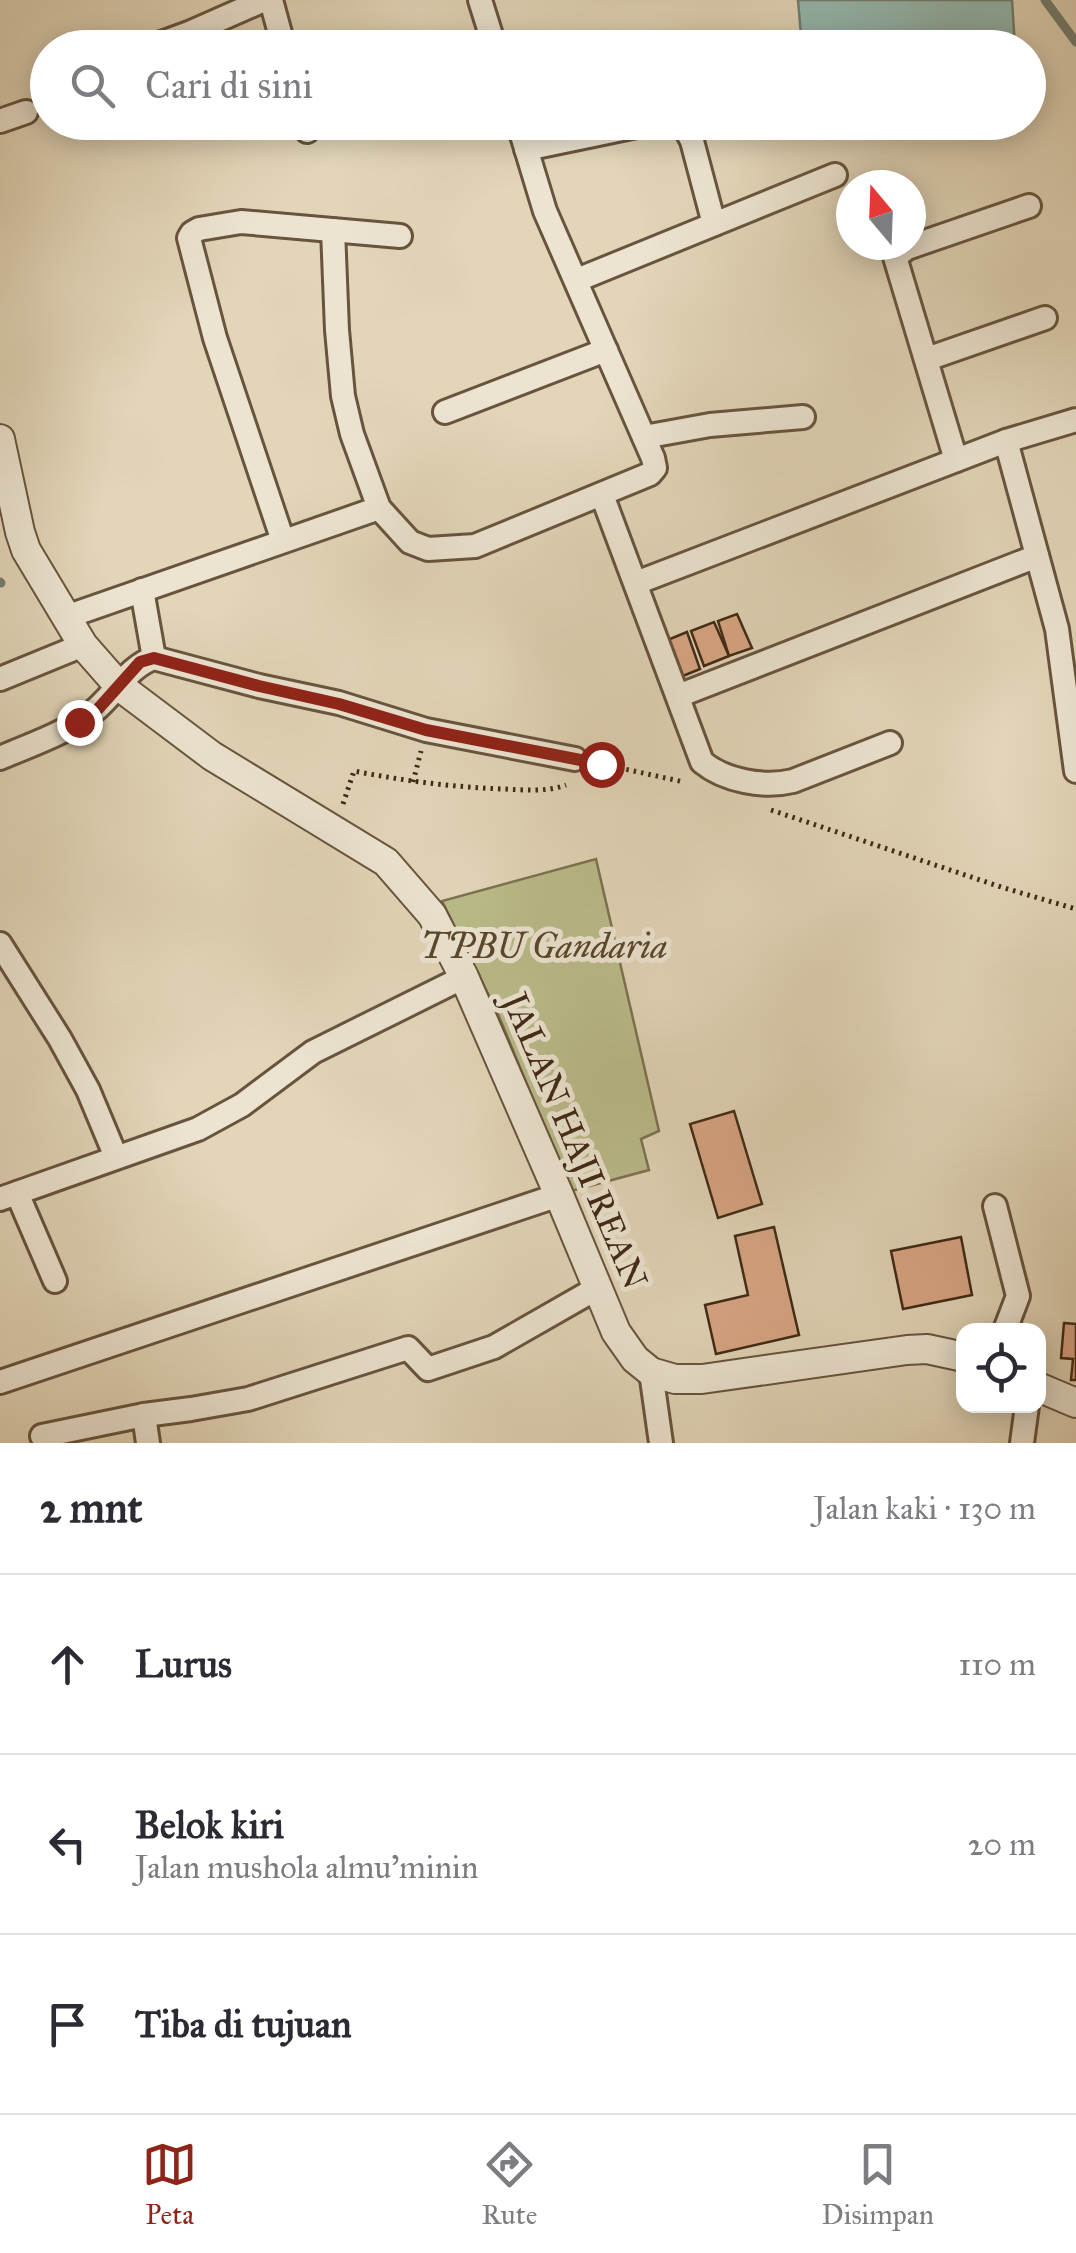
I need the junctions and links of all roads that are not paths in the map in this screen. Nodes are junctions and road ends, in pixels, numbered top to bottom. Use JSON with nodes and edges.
{"nodes":[{"id":1,"x":267,"y":0,"type":"edge"},
{"id":2,"x":480,"y":0,"type":"edge"},
{"id":3,"x":198,"y":30,"type":"edge"},
{"id":4,"x":278,"y":30,"type":"edge"},
{"id":5,"x":489,"y":30,"type":"edge"},
{"id":6,"x":26,"y":112,"type":"dead end"},
{"id":7,"x":0,"y":121,"type":"edge"},
{"id":8,"x":523,"y":140,"type":"edge"},
{"id":9,"x":569,"y":140,"type":"edge"},
{"id":10,"x":691,"y":140,"type":"edge"},
{"id":11,"x":526,"y":149,"type":"junction"},
{"id":12,"x":835,"y":176,"type":"dead end"},
{"id":13,"x":1029,"y":206,"type":"dead end"},
{"id":14,"x":714,"y":224,"type":"junction"},
{"id":15,"x":332,"y":230,"type":"junction"},
{"id":16,"x":400,"y":236,"type":"dead end"},
{"id":17,"x":577,"y":280,"type":"junction"},
{"id":18,"x":1045,"y":318,"type":"dead end"},
{"id":19,"x":606,"y":350,"type":"junction"},
{"id":20,"x":927,"y":359,"type":"junction"},
{"id":21,"x":445,"y":412,"type":"dead end"},
{"id":22,"x":803,"y":416,"type":"dead end"},
{"id":23,"x":1076,"y":420,"type":"edge"},
{"id":24,"x":644,"y":436,"type":"junction"},
{"id":25,"x":0,"y":439,"type":"edge"},
{"id":26,"x":1006,"y":442,"type":"junction"},
{"id":27,"x":956,"y":460,"type":"junction"},
{"id":28,"x":602,"y":495,"type":"junction"},
{"id":29,"x":379,"y":508,"type":"junction"},
{"id":30,"x":10,"y":525,"type":"edge"},
{"id":31,"x":284,"y":542,"type":"junction"},
{"id":32,"x":1037,"y":556,"type":"junction"},
{"id":33,"x":636,"y":583,"type":"junction"},
{"id":34,"x":142,"y":590,"type":"junction"},
{"id":35,"x":66,"y":617,"type":"junction"},
{"id":36,"x":84,"y":645,"type":"junction"},
{"id":37,"x":154,"y":658,"type":"junction"},
{"id":38,"x":0,"y":679,"type":"edge"},
{"id":39,"x":119,"y":686,"type":"junction"},
{"id":40,"x":678,"y":696,"type":"junction"},
{"id":41,"x":1072,"y":706,"type":"edge"},
{"id":42,"x":890,"y":744,"type":"dead end"},
{"id":43,"x":0,"y":758,"type":"edge"},
{"id":44,"x":581,"y":766,"type":"road end"},
{"id":45,"x":1076,"y":771,"type":"edge"},
{"id":46,"x":0,"y":944,"type":"edge"},
{"id":47,"x":464,"y":977,"type":"junction"},
{"id":48,"x":116,"y":1157,"type":"junction"},
{"id":49,"x":560,"y":1195,"type":"junction"},
{"id":50,"x":9,"y":1196,"type":"edge"},
{"id":51,"x":994,"y":1206,"type":"dead end"},
{"id":52,"x":54,"y":1280,"type":"dead end"},
{"id":53,"x":586,"y":1295,"type":"junction"},
{"id":54,"x":1007,"y":1323,"type":"edge"},
{"id":55,"x":956,"y":1355,"type":"edge"},
{"id":56,"x":650,"y":1372,"type":"junction"},
{"id":57,"x":0,"y":1382,"type":"edge"},
{"id":58,"x":1046,"y":1391,"type":"edge"},
{"id":59,"x":1076,"y":1403,"type":"edge"},
{"id":60,"x":1026,"y":1413,"type":"edge"},
{"id":61,"x":144,"y":1415,"type":"junction"},
{"id":62,"x":42,"y":1436,"type":"dead end"},
{"id":63,"x":148,"y":1443,"type":"edge"},
{"id":64,"x":662,"y":1443,"type":"edge"},
{"id":65,"x":1022,"y":1443,"type":"edge"}],
"edges":[{"from":1,"to":3,"type":"street"},
{"from":1,"to":4,"type":"street"},
{"from":2,"to":5,"type":"street"},
{"from":6,"to":7,"type":"street"},
{"from":8,"to":11,"type":"street"},
{"from":9,"to":11,"type":"street"},
{"from":10,"to":14,"type":"street"},
{"from":11,"to":17,"type":"street"},
{"from":12,"to":14,"type":"street"},
{"from":13,"to":20,"type":"street"},
{"from":14,"to":17,"type":"street"},
{"from":15,"to":16,"type":"street"},
{"from":15,"to":29,"type":"street"},
{"from":15,"to":31,"type":"street"},
{"from":17,"to":19,"type":"street"},
{"from":18,"to":20,"type":"street"},
{"from":19,"to":21,"type":"street"},
{"from":19,"to":24,"type":"street"},
{"from":20,"to":27,"type":"street"},
{"from":22,"to":24,"type":"street"},
{"from":23,"to":26,"type":"street"},
{"from":24,"to":28,"type":"street"},
{"from":25,"to":30,"type":"street","name":"JALAN HAJI REAN"},
{"from":26,"to":27,"type":"street"},
{"from":26,"to":32,"type":"street"},
{"from":27,"to":33,"type":"street"},
{"from":28,"to":29,"type":"street"},
{"from":28,"to":33,"type":"street"},
{"from":29,"to":31,"type":"street"},
{"from":30,"to":35,"type":"street","name":"JALAN HAJI REAN"},
{"from":31,"to":34,"type":"street"},
{"from":32,"to":40,"type":"street"},
{"from":32,"to":41,"type":"street"},
{"from":33,"to":40,"type":"street"},
{"from":34,"to":35,"type":"street"},
{"from":34,"to":37,"type":"street"},
{"from":35,"to":36,"type":"street","name":"JALAN HAJI REAN"},
{"from":36,"to":38,"type":"street"},
{"from":36,"to":39,"type":"street","name":"JALAN HAJI REAN"},
{"from":37,"to":39,"type":"street"},
{"from":37,"to":44,"type":"street"},
{"from":39,"to":43,"type":"street"},
{"from":39,"to":47,"type":"street","name":"JALAN HAJI REAN"},
{"from":40,"to":42,"type":"street"},
{"from":41,"to":45,"type":"street"},
{"from":46,"to":48,"type":"street"},
{"from":47,"to":48,"type":"street"},
{"from":47,"to":49,"type":"street","name":"JALAN HAJI REAN"},
{"from":48,"to":50,"type":"street"},
{"from":49,"to":53,"type":"street","name":"JALAN HAJI REAN"},
{"from":49,"to":57,"type":"street"},
{"from":50,"to":52,"type":"street"},
{"from":51,"to":54,"type":"street"},
{"from":53,"to":56,"type":"street","name":"JALAN HAJI REAN"},
{"from":53,"to":61,"type":"street"},
{"from":55,"to":56,"type":"street"},
{"from":56,"to":64,"type":"street"},
{"from":58,"to":59,"type":"street"},
{"from":60,"to":65,"type":"street"},
{"from":61,"to":62,"type":"street"},
{"from":61,"to":63,"type":"street"}]}
